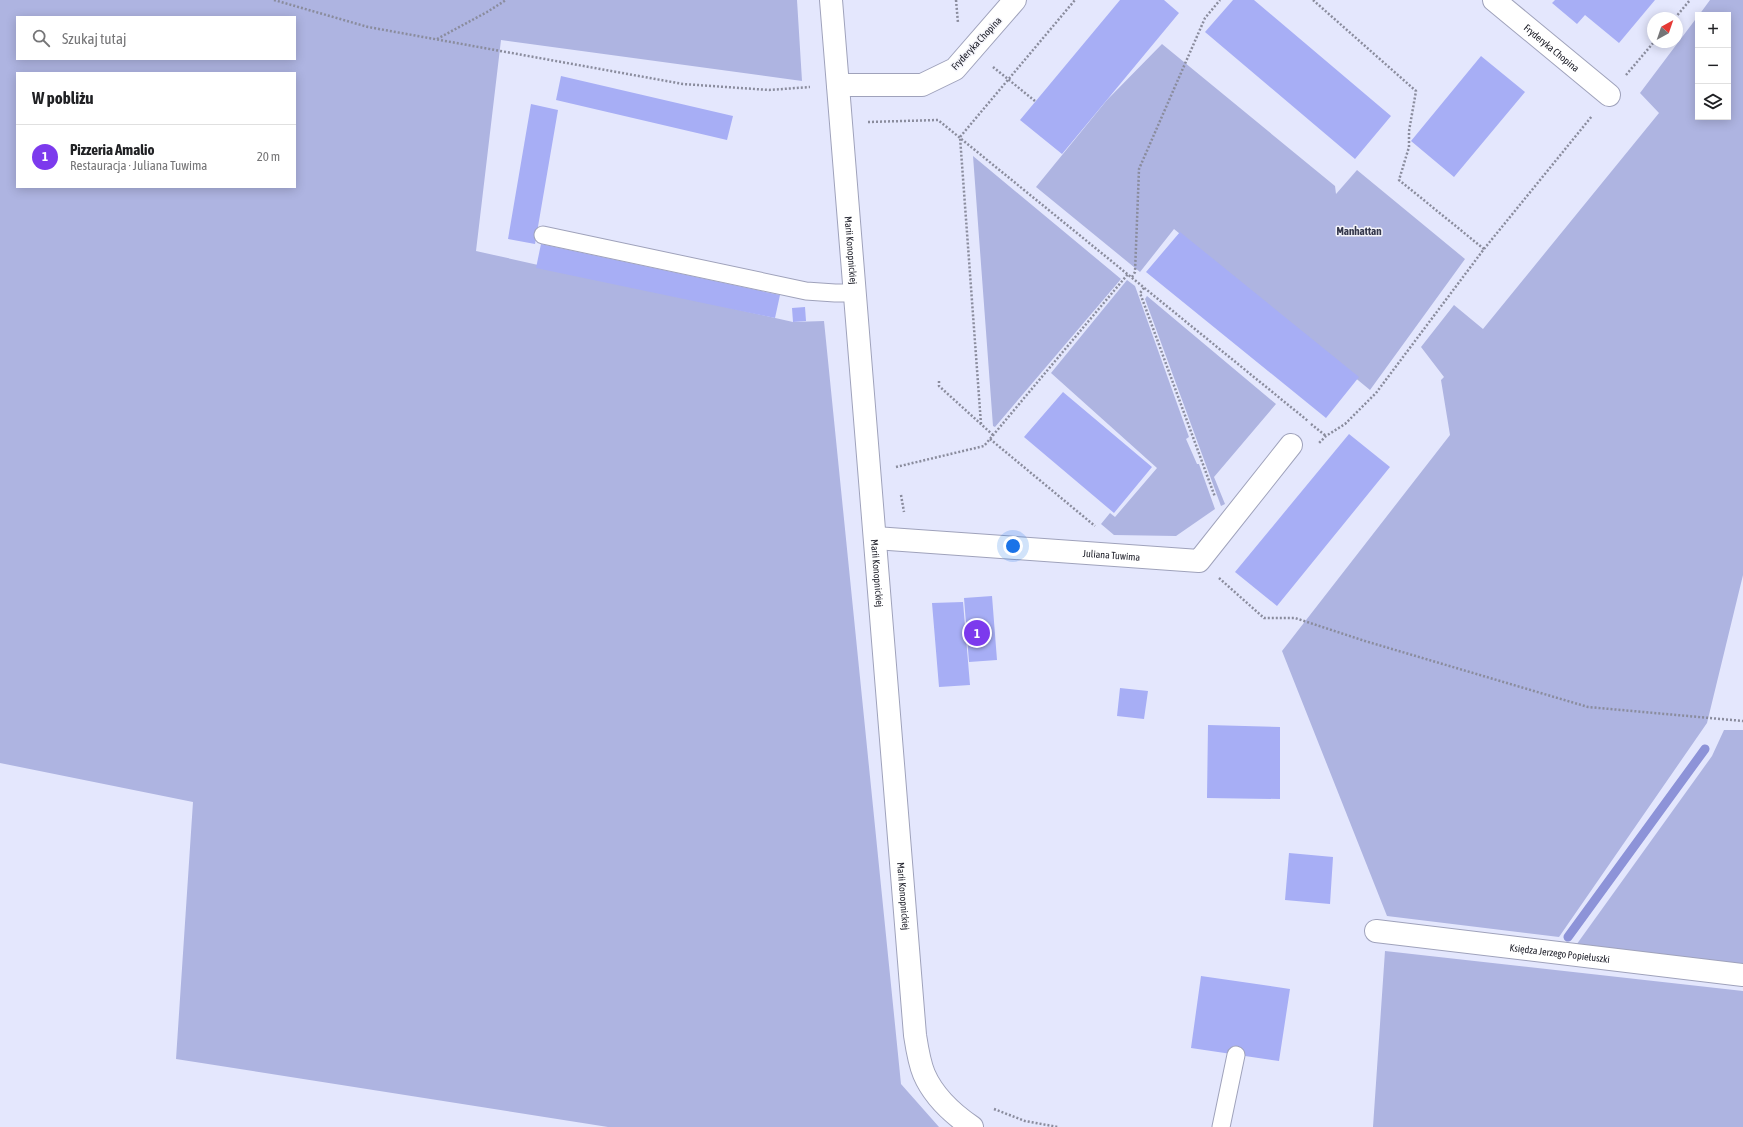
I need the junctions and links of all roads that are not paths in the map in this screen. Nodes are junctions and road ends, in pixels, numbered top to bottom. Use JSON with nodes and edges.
{"nodes":[{"id":1,"x":831,"y":0,"type":"edge"},
{"id":2,"x":1015,"y":0,"type":"edge"},
{"id":3,"x":1494,"y":0,"type":"edge"},
{"id":4,"x":838,"y":86,"type":"junction"},
{"id":5,"x":1609,"y":95,"type":"road end"},
{"id":6,"x":543,"y":235,"type":"dead end"},
{"id":7,"x":855,"y":292,"type":"junction"},
{"id":8,"x":1291,"y":445,"type":"dead end"},
{"id":9,"x":875,"y":538,"type":"junction"},
{"id":10,"x":1376,"y":931,"type":"dead end"},
{"id":11,"x":1743,"y":975,"type":"edge"},
{"id":12,"x":1236,"y":1055,"type":"dead end"},
{"id":13,"x":972,"y":1127,"type":"edge"},
{"id":14,"x":1221,"y":1127,"type":"edge"}],
"edges":[{"from":1,"to":4,"type":"street","name":"Marii Konopnickiej"},
{"from":2,"to":4,"type":"street","name":"Fryderyka Chopina"},
{"from":3,"to":5,"type":"street","name":"Fryderyka Chopina"},
{"from":4,"to":7,"type":"street","name":"Marii Konopnickiej"},
{"from":6,"to":7,"type":"lane"},
{"from":7,"to":9,"type":"street","name":"Marii Konopnickiej"},
{"from":8,"to":9,"type":"street","name":"Juliana Tuwima"},
{"from":9,"to":13,"type":"street","name":"Marii Konopnickiej"},
{"from":10,"to":11,"type":"street","name":"Księdza Jerzego Popiełuszki"},
{"from":12,"to":14,"type":"lane"}]}
